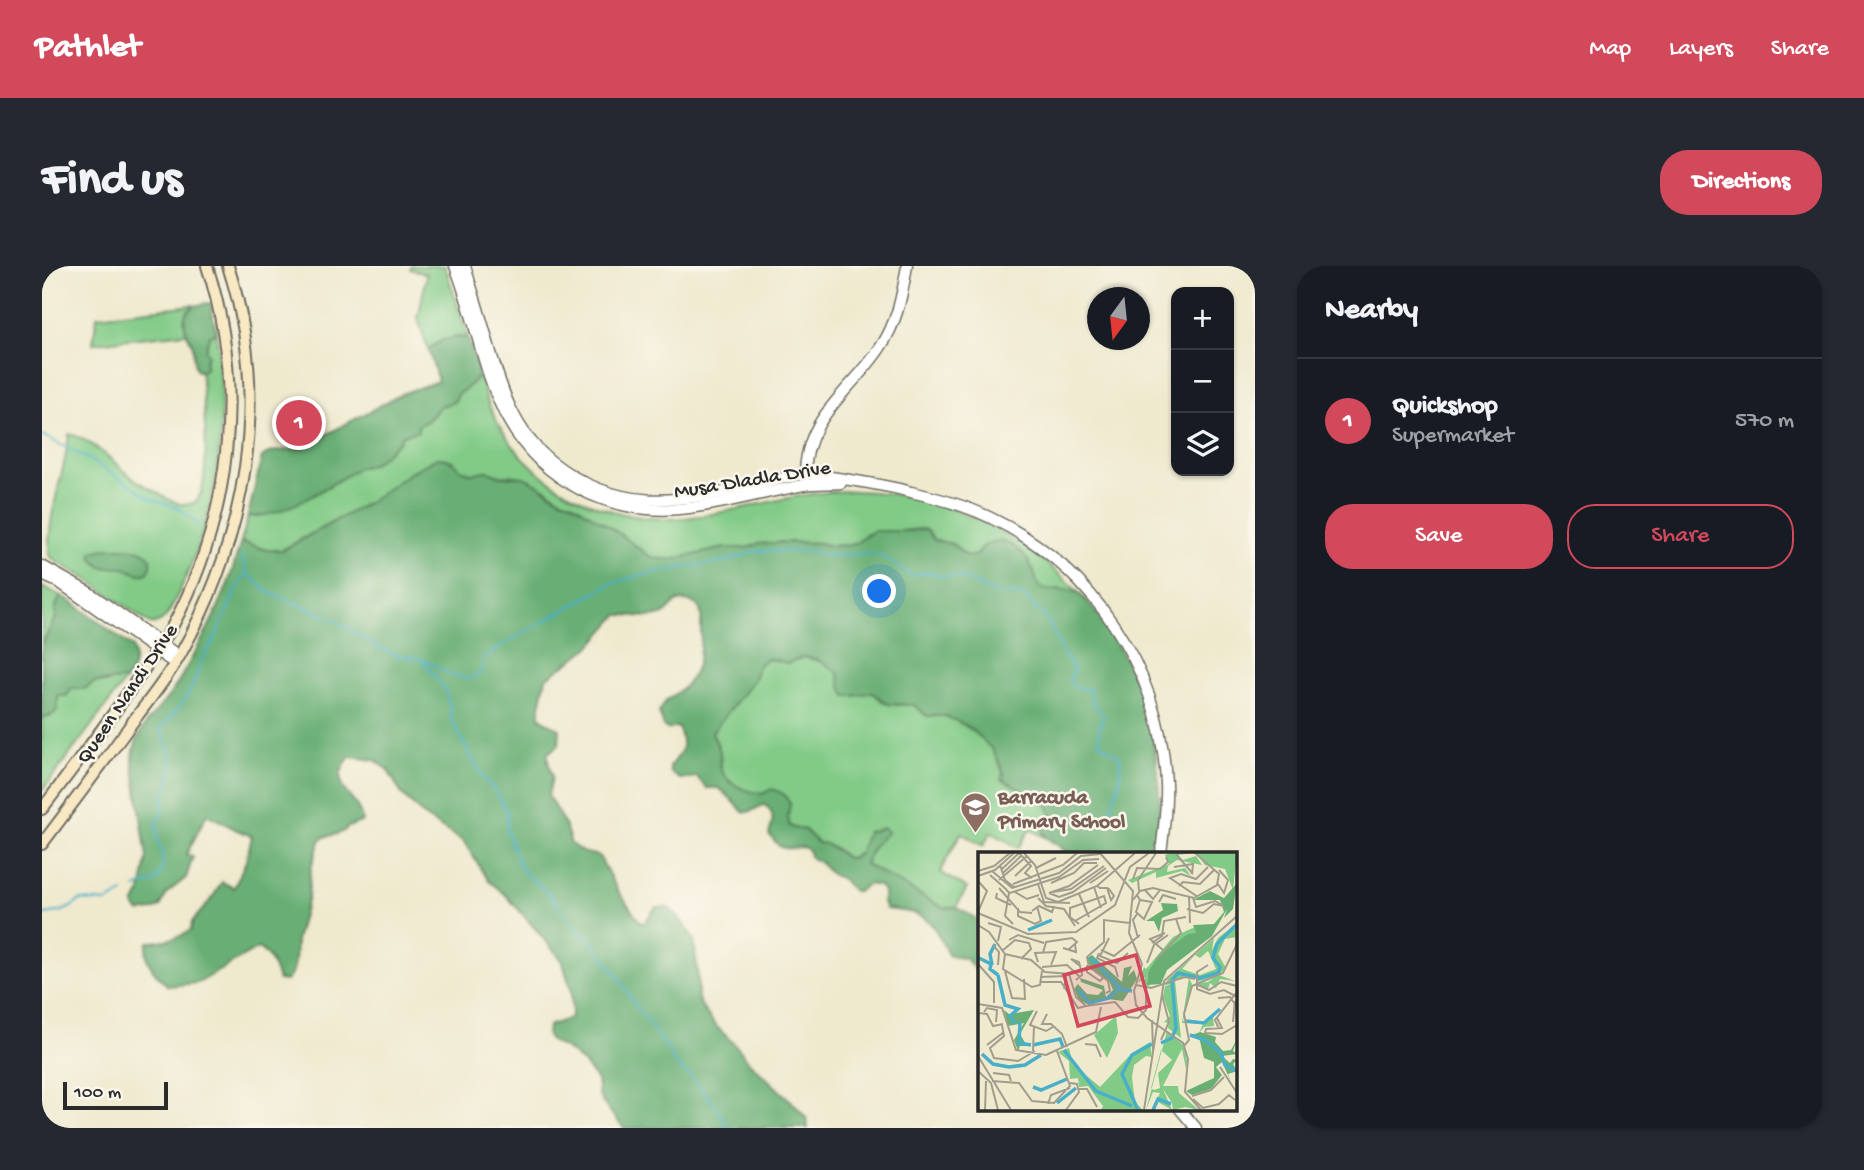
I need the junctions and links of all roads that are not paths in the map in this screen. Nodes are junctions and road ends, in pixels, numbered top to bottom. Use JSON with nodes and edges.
{"nodes":[{"id":1,"x":207,"y":266,"type":"edge"},
{"id":2,"x":228,"y":266,"type":"edge"},
{"id":3,"x":455,"y":266,"type":"edge"},
{"id":4,"x":465,"y":266,"type":"edge"},
{"id":5,"x":907,"y":266,"type":"edge"},
{"id":6,"x":805,"y":479,"type":"junction"},
{"id":7,"x":42,"y":566,"type":"edge"},
{"id":8,"x":42,"y":575,"type":"edge"},
{"id":9,"x":160,"y":647,"type":"junction"},
{"id":10,"x":177,"y":660,"type":"junction"},
{"id":11,"x":42,"y":809,"type":"edge"},
{"id":12,"x":42,"y":844,"type":"edge"},
{"id":13,"x":1161,"y":852,"type":"edge"},
{"id":14,"x":1181,"y":1110,"type":"edge"},
{"id":15,"x":1196,"y":1128,"type":"edge"}],
"edges":[{"from":1,"to":9,"type":"main road","name":"Queen Nandi Drive"},
{"from":2,"to":10,"type":"main road","name":"Queen Nandi Drive"},
{"from":3,"to":6,"type":"street","name":"Musa Dladla Drive"},
{"from":4,"to":6,"type":"street","name":"Musa Dladla Drive"},
{"from":5,"to":6,"type":"street"},
{"from":6,"to":13,"type":"street","name":"Musa Dladla Drive"},
{"from":7,"to":9,"type":"street"},
{"from":8,"to":9,"type":"street"},
{"from":9,"to":10,"type":"street"},
{"from":9,"to":11,"type":"main road","name":"Queen Nandi Drive"},
{"from":10,"to":12,"type":"main road","name":"Queen Nandi Drive"},
{"from":14,"to":15,"type":"street"}]}
